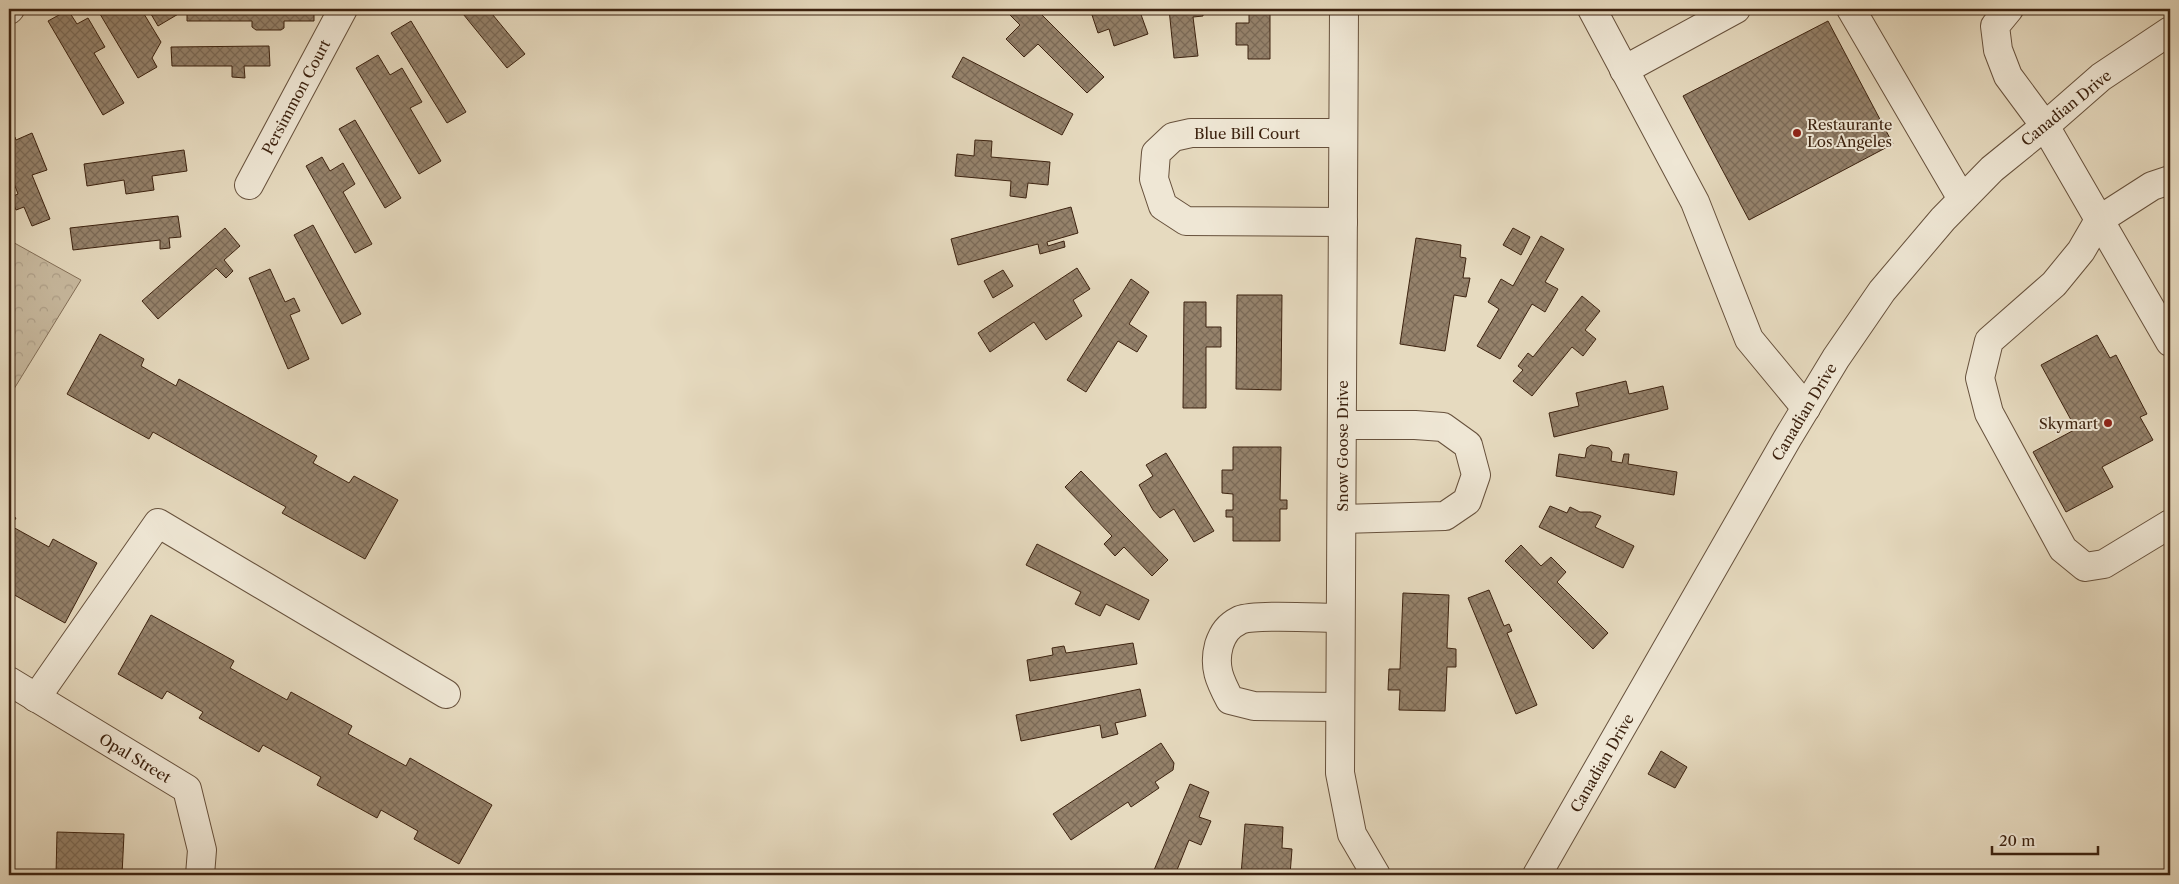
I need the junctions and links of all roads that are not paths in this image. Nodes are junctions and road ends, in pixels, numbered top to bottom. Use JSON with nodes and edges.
{"nodes":[{"id":1,"x":343,"y":9,"type":"edge"},
{"id":2,"x":1344,"y":9,"type":"edge"},
{"id":3,"x":1592,"y":9,"type":"edge"},
{"id":4,"x":1736,"y":9,"type":"edge"},
{"id":5,"x":1851,"y":9,"type":"edge"},
{"id":6,"x":2009,"y":9,"type":"edge"},
{"id":7,"x":2170,"y":32,"type":"edge"},
{"id":8,"x":1624,"y":70,"type":"junction"},
{"id":9,"x":2045,"y":126,"type":"junction"},
{"id":10,"x":1343,"y":133,"type":"junction"},
{"id":11,"x":2170,"y":180,"type":"edge"},
{"id":12,"x":249,"y":185,"type":"dead end"},
{"id":13,"x":1962,"y":199,"type":"junction"},
{"id":14,"x":2099,"y":220,"type":"junction"},
{"id":15,"x":1343,"y":222,"type":"junction"},
{"id":16,"x":2170,"y":342,"type":"edge"},
{"id":17,"x":1806,"y":408,"type":"junction"},
{"id":18,"x":1342,"y":425,"type":"junction"},
{"id":19,"x":1342,"y":519,"type":"junction"},
{"id":20,"x":2170,"y":524,"type":"edge"},
{"id":21,"x":1340,"y":618,"type":"junction"},
{"id":22,"x":9,"y":681,"type":"edge"},
{"id":23,"x":446,"y":694,"type":"dead end"},
{"id":24,"x":36,"y":698,"type":"junction"},
{"id":25,"x":1340,"y":707,"type":"junction"},
{"id":26,"x":200,"y":875,"type":"edge"},
{"id":27,"x":1376,"y":875,"type":"edge"},
{"id":28,"x":1537,"y":875,"type":"edge"}],
"edges":[{"from":1,"to":12,"type":"street","name":"Persimmon Court"},
{"from":2,"to":10,"type":"street","name":"Snow Goose Drive"},
{"from":3,"to":8,"type":"street"},
{"from":4,"to":8,"type":"street"},
{"from":5,"to":13,"type":"street"},
{"from":6,"to":9,"type":"street"},
{"from":7,"to":9,"type":"street","name":"Canadian Drive"},
{"from":8,"to":17,"type":"street"},
{"from":9,"to":13,"type":"street","name":"Canadian Drive"},
{"from":9,"to":14,"type":"street"},
{"from":10,"to":15,"type":"street","name":"Snow Goose Drive"},
{"from":10,"to":15,"type":"street","name":"Blue Bill Court"},
{"from":11,"to":14,"type":"street"},
{"from":13,"to":17,"type":"street","name":"Canadian Drive"},
{"from":14,"to":16,"type":"street"},
{"from":14,"to":20,"type":"street"},
{"from":15,"to":18,"type":"street","name":"Snow Goose Drive"},
{"from":17,"to":28,"type":"street","name":"Canadian Drive"},
{"from":18,"to":19,"type":"street","name":"Snow Goose Drive"},
{"from":18,"to":19,"type":"street"},
{"from":19,"to":21,"type":"street","name":"Snow Goose Drive"},
{"from":21,"to":25,"type":"street","name":"Snow Goose Drive"},
{"from":21,"to":25,"type":"street"},
{"from":22,"to":24,"type":"street","name":"Opal Street"},
{"from":23,"to":24,"type":"street"},
{"from":24,"to":26,"type":"street","name":"Opal Street"},
{"from":25,"to":27,"type":"street","name":"Snow Goose Drive"}]}
